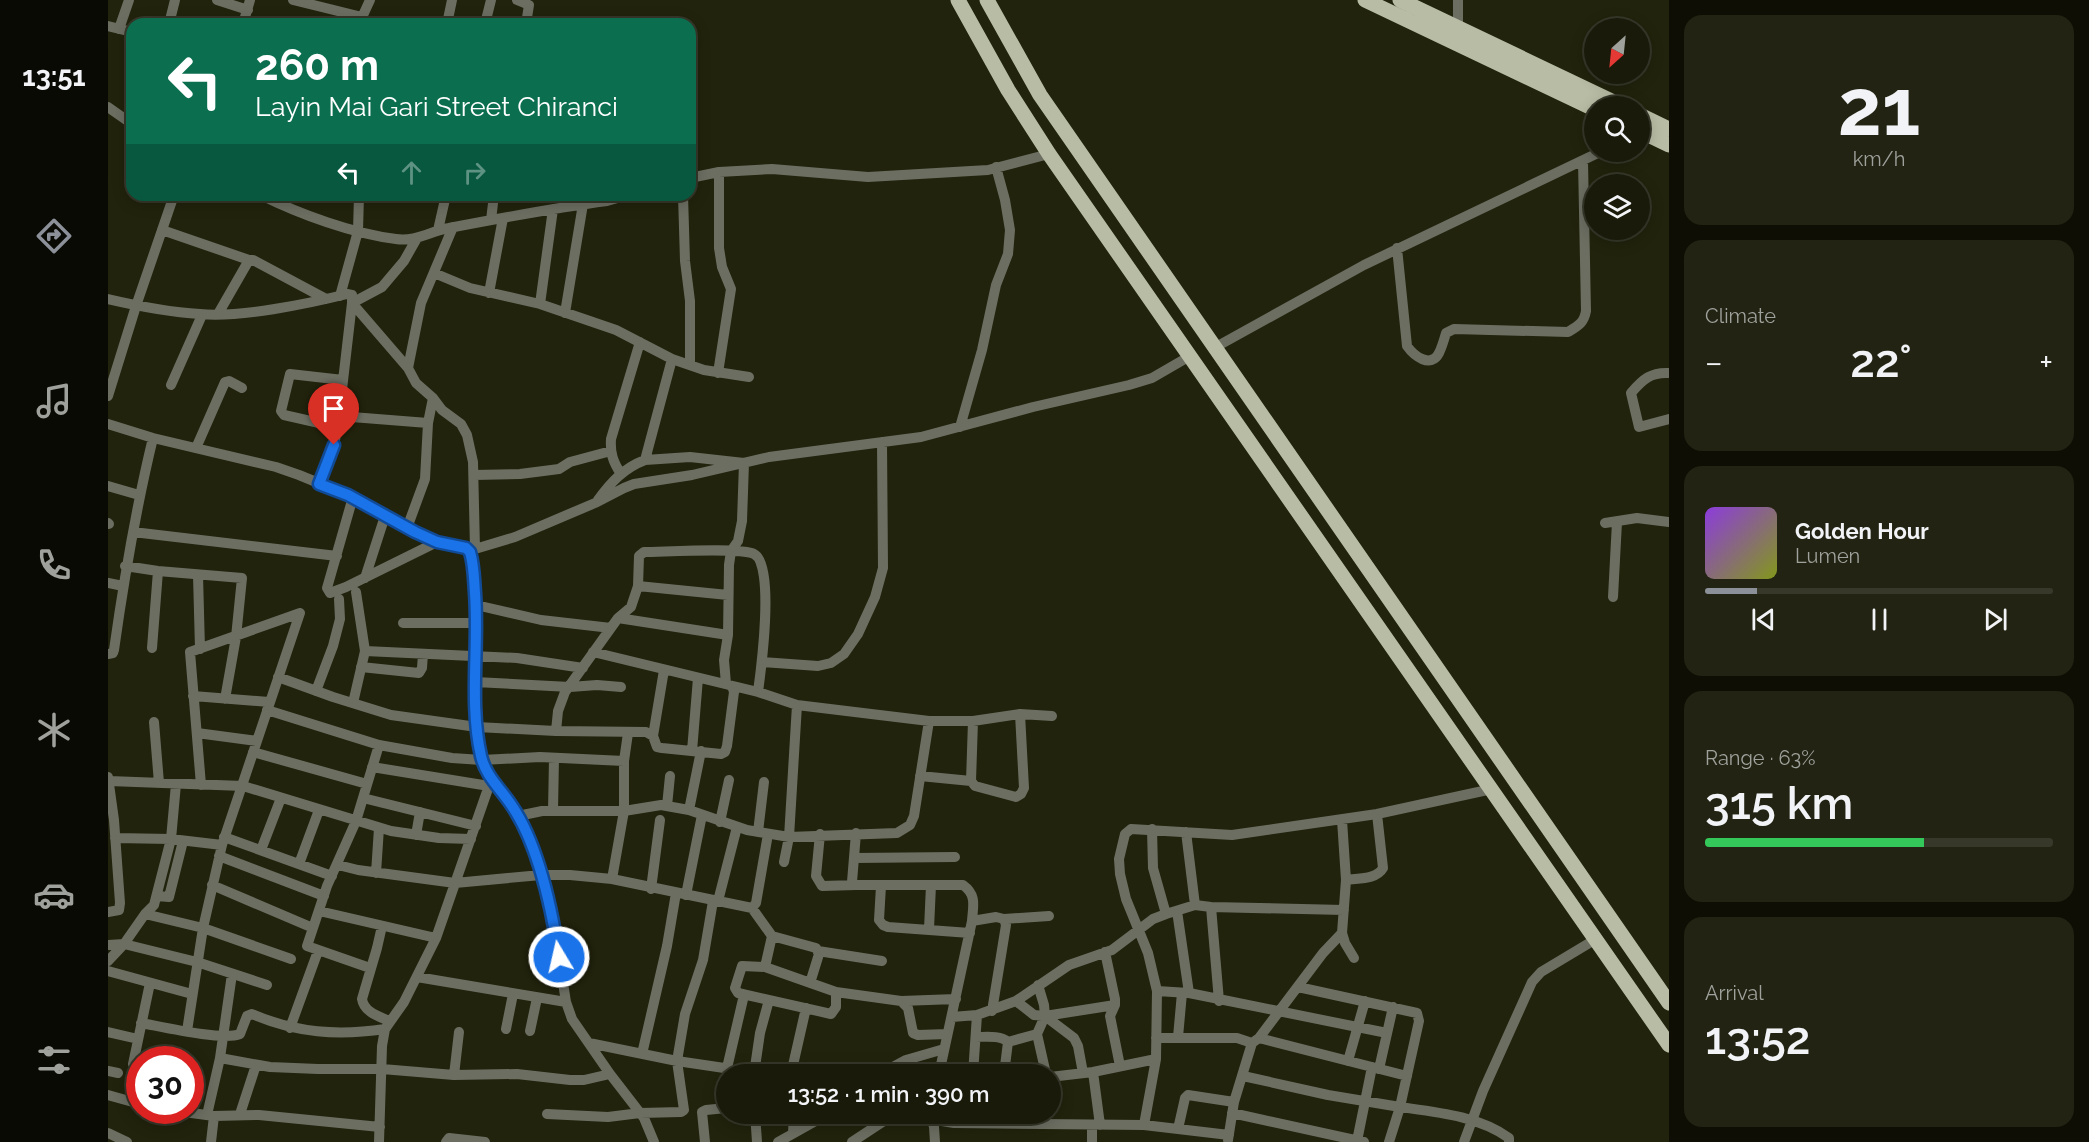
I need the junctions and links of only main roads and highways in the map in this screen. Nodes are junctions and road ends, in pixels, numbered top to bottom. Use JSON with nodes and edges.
{"nodes":[{"id":1,"x":958,"y":0,"type":"edge"},
{"id":2,"x":987,"y":0,"type":"edge"},
{"id":3,"x":1365,"y":0,"type":"edge"},
{"id":4,"x":1400,"y":0,"type":"edge"},
{"id":5,"x":1601,"y":96,"type":"edge"},
{"id":6,"x":1584,"y":104,"type":"edge"},
{"id":7,"x":1650,"y":120,"type":"edge"},
{"id":8,"x":1669,"y":129,"type":"edge"},
{"id":9,"x":1650,"y":136,"type":"edge"},
{"id":10,"x":1669,"y":145,"type":"edge"},
{"id":11,"x":1566,"y":855,"type":"junction"},
{"id":12,"x":1546,"y":869,"type":"junction"},
{"id":13,"x":1669,"y":1003,"type":"edge"},
{"id":14,"x":1669,"y":1045,"type":"edge"}],
"edges":[{"from":1,"to":12,"type":"main road"},
{"from":2,"to":11,"type":"main road"},
{"from":3,"to":6,"type":"main road"},
{"from":4,"to":5,"type":"main road"},
{"from":7,"to":8,"type":"main road"},
{"from":9,"to":10,"type":"main road"},
{"from":11,"to":12,"type":"main road"},
{"from":11,"to":13,"type":"main road"},
{"from":12,"to":14,"type":"main road"}]}
